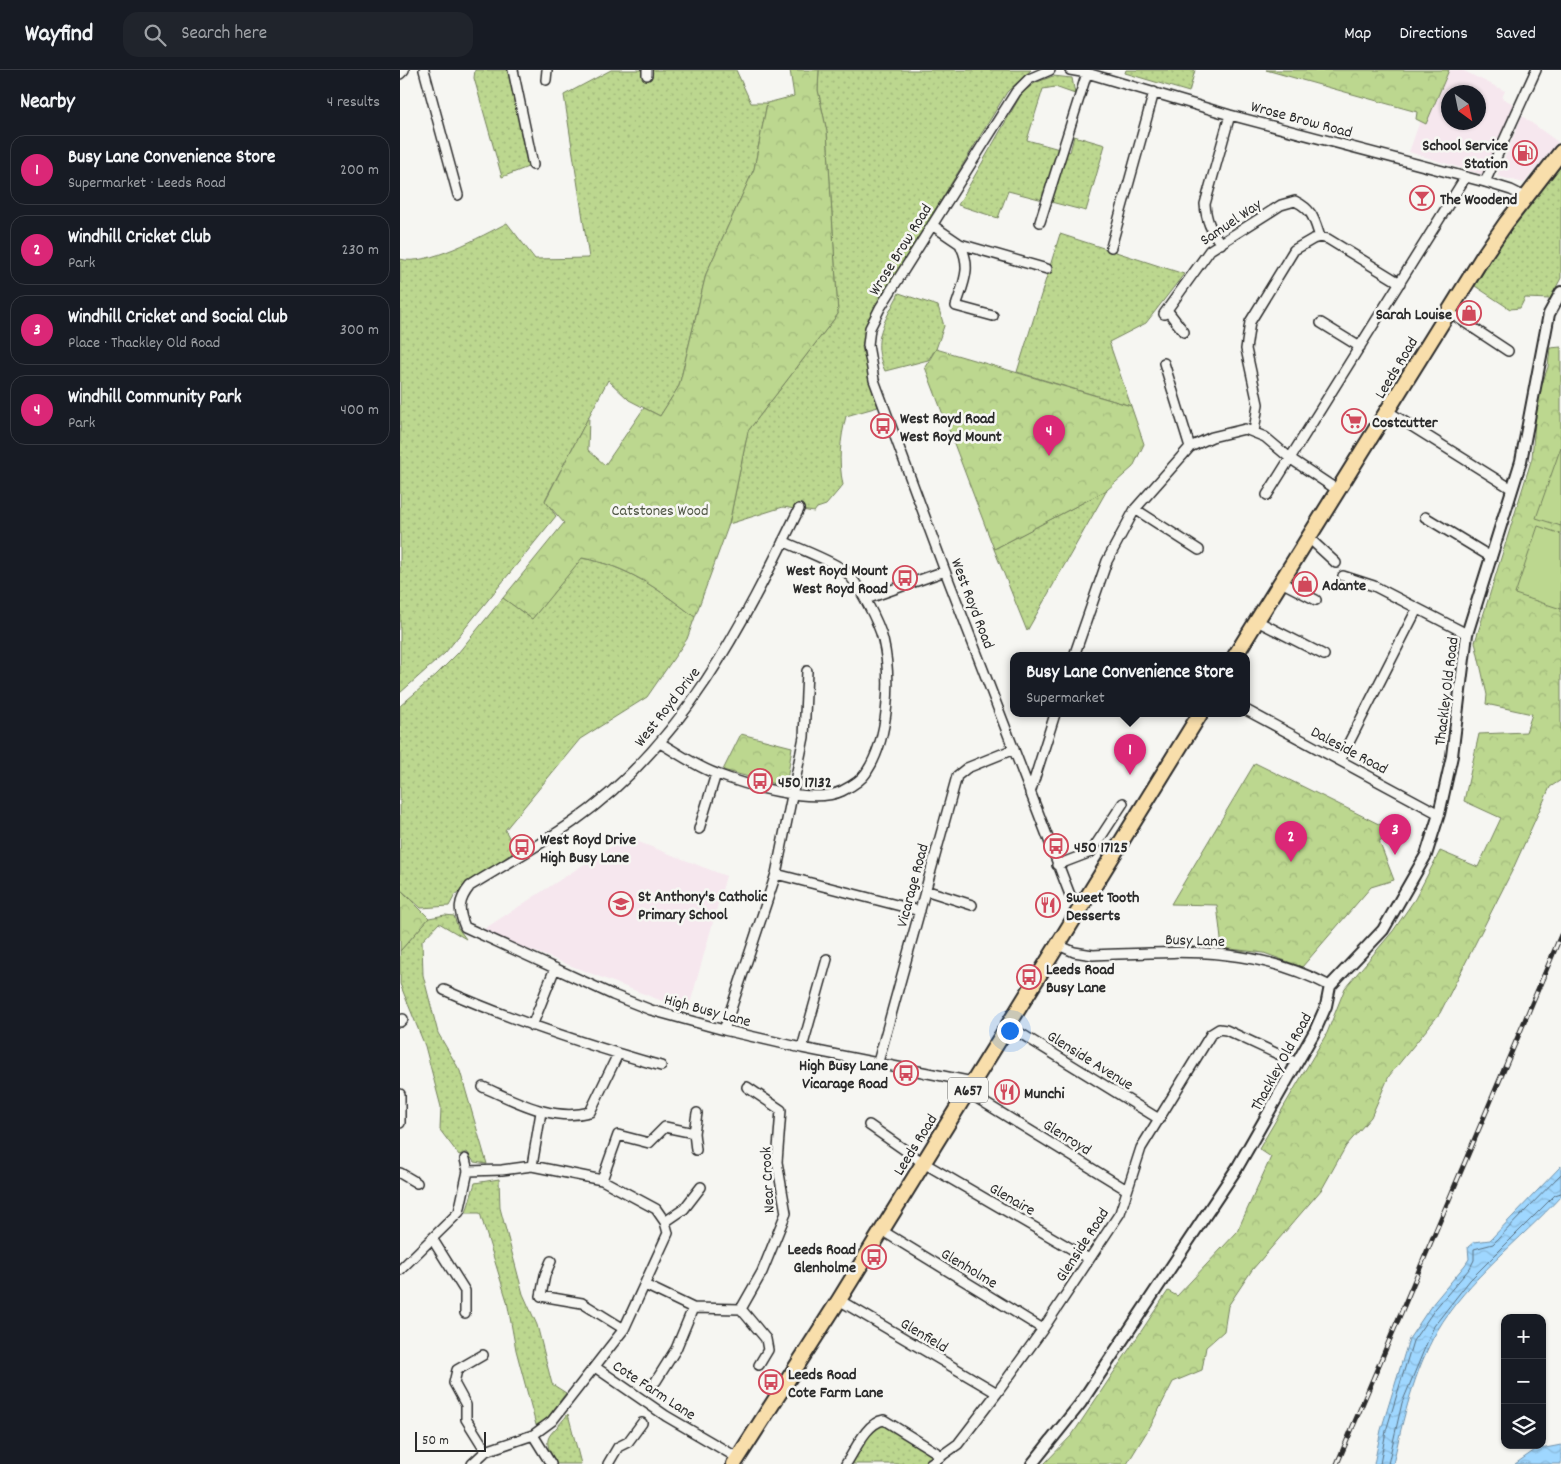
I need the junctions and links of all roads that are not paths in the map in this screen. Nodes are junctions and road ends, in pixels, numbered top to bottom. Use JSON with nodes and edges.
{"nodes":[{"id":1,"x":404,"y":70,"type":"edge"},
{"id":2,"x":424,"y":70,"type":"edge"},
{"id":3,"x":513,"y":70,"type":"edge"},
{"id":4,"x":547,"y":70,"type":"edge"},
{"id":5,"x":1050,"y":70,"type":"edge"},
{"id":6,"x":1070,"y":70,"type":"edge"},
{"id":7,"x":1536,"y":70,"type":"edge"},
{"id":8,"x":1087,"y":72,"type":"junction"},
{"id":9,"x":400,"y":74,"type":"edge"},
{"id":10,"x":546,"y":80,"type":"dead end"},
{"id":11,"x":1154,"y":92,"type":"junction"},
{"id":12,"x":1230,"y":115,"type":"junction"},
{"id":13,"x":1561,"y":152,"type":"edge"},
{"id":14,"x":533,"y":165,"type":"dead end"},
{"id":15,"x":1465,"y":178,"type":"junction"},
{"id":16,"x":1485,"y":182,"type":"junction"},
{"id":17,"x":458,"y":195,"type":"dead end"},
{"id":18,"x":1525,"y":197,"type":"junction"},
{"id":19,"x":1040,"y":222,"type":"dead end"},
{"id":20,"x":932,"y":225,"type":"junction"},
{"id":21,"x":1320,"y":237,"type":"junction"},
{"id":22,"x":960,"y":244,"type":"junction"},
{"id":23,"x":1221,"y":244,"type":"junction"},
{"id":24,"x":1111,"y":248,"type":"dead end"},
{"id":25,"x":1047,"y":269,"type":"dead end"},
{"id":26,"x":1400,"y":283,"type":"junction"},
{"id":27,"x":1561,"y":292,"type":"edge"},
{"id":28,"x":1449,"y":312,"type":"junction"},
{"id":29,"x":993,"y":316,"type":"dead end"},
{"id":30,"x":1321,"y":323,"type":"dead end"},
{"id":31,"x":1184,"y":332,"type":"dead end"},
{"id":32,"x":1360,"y":347,"type":"junction"},
{"id":33,"x":1508,"y":351,"type":"dead end"},
{"id":34,"x":870,"y":362,"type":"joint"},
{"id":35,"x":1164,"y":363,"type":"dead end"},
{"id":36,"x":1389,"y":412,"type":"junction"},
{"id":37,"x":1254,"y":432,"type":"junction"},
{"id":38,"x":1190,"y":447,"type":"junction"},
{"id":39,"x":1290,"y":458,"type":"junction"},
{"id":40,"x":1512,"y":489,"type":"junction"},
{"id":41,"x":1339,"y":491,"type":"junction"},
{"id":42,"x":1267,"y":496,"type":"dead end"},
{"id":43,"x":799,"y":509,"type":"dead end"},
{"id":44,"x":1136,"y":509,"type":"junction"},
{"id":45,"x":1425,"y":517,"type":"dead end"},
{"id":46,"x":1309,"y":538,"type":"junction"},
{"id":47,"x":783,"y":541,"type":"junction"},
{"id":48,"x":1199,"y":550,"type":"dead end"},
{"id":49,"x":1491,"y":557,"type":"junction"},
{"id":50,"x":1336,"y":563,"type":"dead end"},
{"id":51,"x":945,"y":571,"type":"junction"},
{"id":52,"x":1343,"y":576,"type":"dead end"},
{"id":53,"x":1281,"y":582,"type":"junction"},
{"id":54,"x":866,"y":599,"type":"junction"},
{"id":55,"x":1316,"y":600,"type":"dead end"},
{"id":56,"x":1417,"y":609,"type":"junction"},
{"id":57,"x":1257,"y":621,"type":"junction"},
{"id":58,"x":1467,"y":634,"type":"junction"},
{"id":59,"x":1075,"y":652,"type":"edge"},
{"id":60,"x":1238,"y":652,"type":"edge"},
{"id":61,"x":1324,"y":655,"type":"dead end"},
{"id":62,"x":807,"y":671,"type":"dead end"},
{"id":63,"x":1250,"y":712,"type":"edge"},
{"id":64,"x":1054,"y":717,"type":"edge"},
{"id":65,"x":1198,"y":717,"type":"edge"},
{"id":66,"x":660,"y":743,"type":"junction"},
{"id":67,"x":1014,"y":749,"type":"junction"},
{"id":68,"x":1340,"y":760,"type":"junction"},
{"id":69,"x":716,"y":774,"type":"junction"},
{"id":70,"x":1030,"y":793,"type":"junction"},
{"id":71,"x":792,"y":795,"type":"junction"},
{"id":72,"x":1122,"y":803,"type":"dead end"},
{"id":73,"x":1439,"y":814,"type":"junction"},
{"id":74,"x":699,"y":829,"type":"dead end"},
{"id":75,"x":1057,"y":865,"type":"junction"},
{"id":76,"x":776,"y":874,"type":"junction"},
{"id":77,"x":925,"y":890,"type":"junction"},
{"id":78,"x":972,"y":905,"type":"dead end"},
{"id":79,"x":1080,"y":906,"type":"junction"},
{"id":80,"x":459,"y":911,"type":"joint"},
{"id":81,"x":920,"y":911,"type":"junction"},
{"id":82,"x":1056,"y":944,"type":"junction"},
{"id":83,"x":827,"y":959,"type":"dead end"},
{"id":84,"x":555,"y":968,"type":"junction"},
{"id":85,"x":1330,"y":986,"type":"junction"},
{"id":86,"x":444,"y":990,"type":"dead end"},
{"id":87,"x":1007,"y":1025,"type":"junction"},
{"id":88,"x":532,"y":1026,"type":"junction"},
{"id":89,"x":724,"y":1030,"type":"junction"},
{"id":90,"x":802,"y":1048,"type":"junction"},
{"id":91,"x":618,"y":1054,"type":"junction"},
{"id":92,"x":878,"y":1062,"type":"junction"},
{"id":93,"x":1297,"y":1063,"type":"junction"},
{"id":94,"x":661,"y":1066,"type":"dead end"},
{"id":95,"x":483,"y":1087,"type":"dead end"},
{"id":96,"x":747,"y":1087,"type":"dead end"},
{"id":97,"x":970,"y":1087,"type":"junction"},
{"id":98,"x":400,"y":1094,"type":"edge"},
{"id":99,"x":541,"y":1112,"type":"junction"},
{"id":100,"x":697,"y":1113,"type":"dead end"},
{"id":101,"x":1159,"y":1119,"type":"junction"},
{"id":102,"x":400,"y":1123,"type":"edge"},
{"id":103,"x":869,"y":1125,"type":"dead end"},
{"id":104,"x":694,"y":1133,"type":"junction"},
{"id":105,"x":696,"y":1150,"type":"dead end"},
{"id":106,"x":465,"y":1159,"type":"dead end"},
{"id":107,"x":922,"y":1162,"type":"junction"},
{"id":108,"x":532,"y":1166,"type":"junction"},
{"id":109,"x":468,"y":1171,"type":"junction"},
{"id":110,"x":400,"y":1173,"type":"edge"},
{"id":111,"x":602,"y":1180,"type":"junction"},
{"id":112,"x":417,"y":1183,"type":"dead end"},
{"id":113,"x":701,"y":1187,"type":"dead end"},
{"id":114,"x":1127,"y":1190,"type":"junction"},
{"id":115,"x":665,"y":1222,"type":"junction"},
{"id":116,"x":881,"y":1230,"type":"junction"},
{"id":117,"x":433,"y":1240,"type":"junction"},
{"id":118,"x":1089,"y":1259,"type":"junction"},
{"id":119,"x":551,"y":1261,"type":"dead end"},
{"id":120,"x":400,"y":1270,"type":"edge"},
{"id":121,"x":645,"y":1285,"type":"junction"},
{"id":122,"x":839,"y":1300,"type":"junction"},
{"id":123,"x":693,"y":1308,"type":"junction"},
{"id":124,"x":741,"y":1309,"type":"junction"},
{"id":125,"x":465,"y":1313,"type":"dead end"},
{"id":126,"x":624,"y":1329,"type":"junction"},
{"id":127,"x":1043,"y":1329,"type":"junction"},
{"id":128,"x":483,"y":1356,"type":"dead end"},
{"id":129,"x":759,"y":1365,"type":"dead end"},
{"id":130,"x":595,"y":1367,"type":"junction"},
{"id":131,"x":656,"y":1381,"type":"dead end"},
{"id":132,"x":996,"y":1393,"type":"junction"},
{"id":133,"x":642,"y":1423,"type":"dead end"},
{"id":134,"x":533,"y":1435,"type":"junction"},
{"id":135,"x":486,"y":1451,"type":"junction"},
{"id":136,"x":942,"y":1456,"type":"junction"},
{"id":137,"x":736,"y":1461,"type":"edge"},
{"id":138,"x":472,"y":1464,"type":"edge"},
{"id":139,"x":551,"y":1464,"type":"edge"},
{"id":140,"x":608,"y":1464,"type":"edge"},
{"id":141,"x":846,"y":1464,"type":"edge"},
{"id":142,"x":930,"y":1464,"type":"edge"},
{"id":143,"x":1032,"y":1464,"type":"edge"}],
"edges":[{"from":1,"to":9,"type":"street"},
{"from":2,"to":17,"type":"street"},
{"from":3,"to":14,"type":"street"},
{"from":4,"to":10,"type":"street"},
{"from":5,"to":20,"type":"street","name":"Wrose Brow Road"},
{"from":6,"to":8,"type":"street","name":"Wrose Brow Road"},
{"from":7,"to":16,"type":"street"},
{"from":8,"to":11,"type":"street","name":"Wrose Brow Road"},
{"from":8,"to":19,"type":"street"},
{"from":11,"to":12,"type":"street","name":"Wrose Brow Road"},
{"from":11,"to":24,"type":"street"},
{"from":12,"to":15,"type":"street","name":"Wrose Brow Road"},
{"from":12,"to":23,"type":"street"},
{"from":13,"to":18,"type":"main road","name":"Leeds Road"},
{"from":15,"to":16,"type":"street","name":"Wrose Brow Road"},
{"from":15,"to":26,"type":"street"},
{"from":16,"to":18,"type":"street","name":"Wrose Brow Road"},
{"from":18,"to":28,"type":"main road","name":"Leeds Road"},
{"from":20,"to":22,"type":"street"},
{"from":20,"to":34,"type":"street","name":"Wrose Brow Road"},
{"from":21,"to":23,"type":"street","name":"Samuel Way"},
{"from":21,"to":26,"type":"street"},
{"from":21,"to":37,"type":"street"},
{"from":22,"to":25,"type":"street"},
{"from":22,"to":29,"type":"street"},
{"from":23,"to":31,"type":"street","name":"Samuel Way"},
{"from":26,"to":32,"type":"street"},
{"from":27,"to":40,"type":"street","name":"Thackley Old Road"},
{"from":28,"to":33,"type":"street"},
{"from":28,"to":36,"type":"main road","name":"Leeds Road"},
{"from":30,"to":32,"type":"street"},
{"from":32,"to":39,"type":"street"},
{"from":34,"to":51,"type":"street","name":"West Royd Road"},
{"from":35,"to":38,"type":"street"},
{"from":36,"to":40,"type":"street"},
{"from":36,"to":41,"type":"main road","name":"Leeds Road"},
{"from":37,"to":38,"type":"street"},
{"from":37,"to":39,"type":"street"},
{"from":38,"to":44,"type":"street"},
{"from":39,"to":41,"type":"street"},
{"from":39,"to":42,"type":"street"},
{"from":40,"to":49,"type":"street","name":"Thackley Old Road"},
{"from":41,"to":46,"type":"main road","name":"Leeds Road"},
{"from":43,"to":47,"type":"street","name":"West Royd Drive"},
{"from":44,"to":48,"type":"street"},
{"from":44,"to":59,"type":"street"},
{"from":45,"to":49,"type":"street"},
{"from":46,"to":50,"type":"street"},
{"from":46,"to":53,"type":"main road","name":"Leeds Road"},
{"from":47,"to":54,"type":"street"},
{"from":47,"to":66,"type":"street","name":"West Royd Drive"},
{"from":49,"to":58,"type":"street","name":"Thackley Old Road"},
{"from":51,"to":54,"type":"street"},
{"from":51,"to":67,"type":"street","name":"West Royd Road"},
{"from":52,"to":56,"type":"street"},
{"from":53,"to":55,"type":"street"},
{"from":53,"to":57,"type":"main road","name":"Leeds Road"},
{"from":54,"to":71,"type":"street"},
{"from":56,"to":58,"type":"street"},
{"from":56,"to":68,"type":"street"},
{"from":57,"to":60,"type":"main road","name":"Leeds Road"},
{"from":57,"to":61,"type":"street"},
{"from":58,"to":73,"type":"street","name":"Thackley Old Road"},
{"from":62,"to":71,"type":"street"},
{"from":63,"to":68,"type":"street","name":"Daleside Road"},
{"from":64,"to":70,"type":"street"},
{"from":65,"to":79,"type":"main road","name":"Leeds Road","number":"A657"},
{"from":66,"to":69,"type":"street"},
{"from":66,"to":80,"type":"street","name":"West Royd Drive"},
{"from":67,"to":70,"type":"street","name":"West Royd Road"},
{"from":67,"to":77,"type":"street","name":"Vicarage Road"},
{"from":68,"to":73,"type":"street","name":"Daleside Road"},
{"from":69,"to":71,"type":"street"},
{"from":69,"to":74,"type":"street"},
{"from":70,"to":75,"type":"street","name":"West Royd Road"},
{"from":71,"to":76,"type":"street"},
{"from":72,"to":75,"type":"street"},
{"from":73,"to":85,"type":"street","name":"Thackley Old Road"},
{"from":75,"to":79,"type":"street","name":"West Royd Road"},
{"from":76,"to":81,"type":"street"},
{"from":76,"to":89,"type":"street"},
{"from":77,"to":78,"type":"street"},
{"from":77,"to":81,"type":"street","name":"Vicarage Road"},
{"from":79,"to":82,"type":"main road","name":"Leeds Road","number":"A657"},
{"from":80,"to":84,"type":"street","name":"High Busy Lane"},
{"from":81,"to":92,"type":"street","name":"Vicarage Road"},
{"from":82,"to":85,"type":"street","name":"Busy Lane"},
{"from":82,"to":87,"type":"main road","name":"Leeds Road","number":"A657"},
{"from":83,"to":90,"type":"street"},
{"from":84,"to":88,"type":"street"},
{"from":84,"to":89,"type":"street","name":"High Busy Lane"},
{"from":85,"to":93,"type":"street","name":"Thackley Old Road"},
{"from":86,"to":88,"type":"street"},
{"from":87,"to":97,"type":"main road","name":"Leeds Road","number":"A657"},
{"from":87,"to":101,"type":"street","name":"Glenside Avenue"},
{"from":88,"to":91,"type":"street"},
{"from":89,"to":90,"type":"street","name":"High Busy Lane"},
{"from":90,"to":92,"type":"street","name":"High Busy Lane"},
{"from":91,"to":94,"type":"street"},
{"from":91,"to":99,"type":"street"},
{"from":92,"to":97,"type":"street","name":"High Busy Lane"},
{"from":93,"to":101,"type":"street","name":"Glenside Road"},
{"from":93,"to":143,"type":"street","name":"Thackley Old Road"},
{"from":95,"to":99,"type":"street"},
{"from":96,"to":124,"type":"street","name":"Near Crook"},
{"from":97,"to":107,"type":"main road","name":"Leeds Road","number":"A657"},
{"from":97,"to":114,"type":"street","name":"Glenroyd"},
{"from":98,"to":102,"type":"street"},
{"from":99,"to":108,"type":"street"},
{"from":100,"to":104,"type":"street"},
{"from":101,"to":114,"type":"street","name":"Glenside Road"},
{"from":103,"to":107,"type":"street","name":"Glenaire"},
{"from":104,"to":105,"type":"street"},
{"from":104,"to":111,"type":"street"},
{"from":106,"to":109,"type":"street"},
{"from":107,"to":116,"type":"main road","name":"Leeds Road","number":"A657"},
{"from":107,"to":118,"type":"street","name":"Glenaire"},
{"from":108,"to":109,"type":"street"},
{"from":108,"to":111,"type":"street"},
{"from":109,"to":117,"type":"street"},
{"from":110,"to":112,"type":"street"},
{"from":111,"to":115,"type":"street"},
{"from":113,"to":115,"type":"street"},
{"from":114,"to":118,"type":"street","name":"Glenside Road"},
{"from":115,"to":121,"type":"street","name":"Cote Farm Lane"},
{"from":116,"to":122,"type":"main road","name":"Leeds Road","number":"A657"},
{"from":116,"to":127,"type":"street","name":"Glenholme"},
{"from":117,"to":120,"type":"street"},
{"from":117,"to":125,"type":"street"},
{"from":118,"to":127,"type":"street","name":"Glenside Road"},
{"from":119,"to":126,"type":"street"},
{"from":121,"to":123,"type":"street"},
{"from":121,"to":126,"type":"street","name":"Cote Farm Lane"},
{"from":122,"to":132,"type":"street","name":"Glenfield"},
{"from":122,"to":137,"type":"main road","name":"Leeds Road","number":"A657"},
{"from":123,"to":124,"type":"street"},
{"from":123,"to":131,"type":"street"},
{"from":124,"to":129,"type":"street"},
{"from":126,"to":130,"type":"street","name":"Cote Farm Lane"},
{"from":127,"to":132,"type":"street","name":"Glenside Road"},
{"from":128,"to":135,"type":"street"},
{"from":130,"to":134,"type":"street"},
{"from":130,"to":137,"type":"street","name":"Cote Farm Lane"},
{"from":132,"to":136,"type":"street","name":"Glenside Road"},
{"from":133,"to":140,"type":"street"},
{"from":134,"to":135,"type":"street"},
{"from":134,"to":139,"type":"street"},
{"from":135,"to":138,"type":"street"},
{"from":136,"to":141,"type":"street"},
{"from":136,"to":142,"type":"street","name":"Glenside Road"}]}
